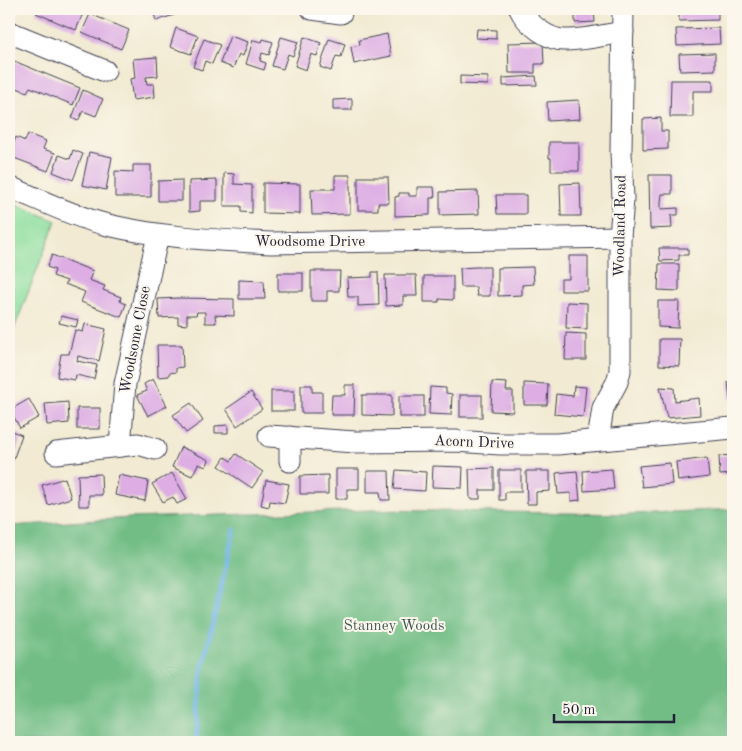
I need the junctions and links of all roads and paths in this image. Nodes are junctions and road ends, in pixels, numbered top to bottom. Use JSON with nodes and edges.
{"nodes":[{"id":1,"x":312,"y":9,"type":"edge"},
{"id":2,"x":520,"y":9,"type":"edge"},
{"id":3,"x":623,"y":9,"type":"edge"},
{"id":4,"x":341,"y":13,"type":"dead end"},
{"id":5,"x":9,"y":32,"type":"edge"},
{"id":6,"x":624,"y":32,"type":"junction"},
{"id":7,"x":105,"y":71,"type":"dead end"},
{"id":8,"x":9,"y":187,"type":"edge"},
{"id":9,"x":158,"y":234,"type":"junction"},
{"id":10,"x":620,"y":237,"type":"junction"},
{"id":11,"x":733,"y":428,"type":"edge"},
{"id":12,"x":269,"y":436,"type":"dead end"},
{"id":13,"x":290,"y":437,"type":"junction"},
{"id":14,"x":598,"y":440,"type":"junction"},
{"id":15,"x":120,"y":446,"type":"junction"},
{"id":16,"x":155,"y":448,"type":"dead end"},
{"id":17,"x":56,"y":453,"type":"dead end"},
{"id":18,"x":290,"y":461,"type":"dead end"}],
"edges":[{"from":1,"to":4,"type":"street"},
{"from":2,"to":6,"type":"street"},
{"from":3,"to":6,"type":"street","name":"Woodland Road"},
{"from":5,"to":7,"type":"street"},
{"from":6,"to":10,"type":"street","name":"Woodland Road"},
{"from":8,"to":9,"type":"street","name":"Woodsome Drive"},
{"from":9,"to":10,"type":"street","name":"Woodsome Drive"},
{"from":9,"to":15,"type":"street","name":"Woodsome Close"},
{"from":10,"to":14,"type":"street","name":"Woodland Road"},
{"from":11,"to":14,"type":"street","name":"Acorn Drive"},
{"from":12,"to":13,"type":"street","name":"Acorn Drive"},
{"from":13,"to":14,"type":"street","name":"Acorn Drive"},
{"from":13,"to":18,"type":"street"},
{"from":15,"to":16,"type":"street"},
{"from":15,"to":17,"type":"street"}]}
